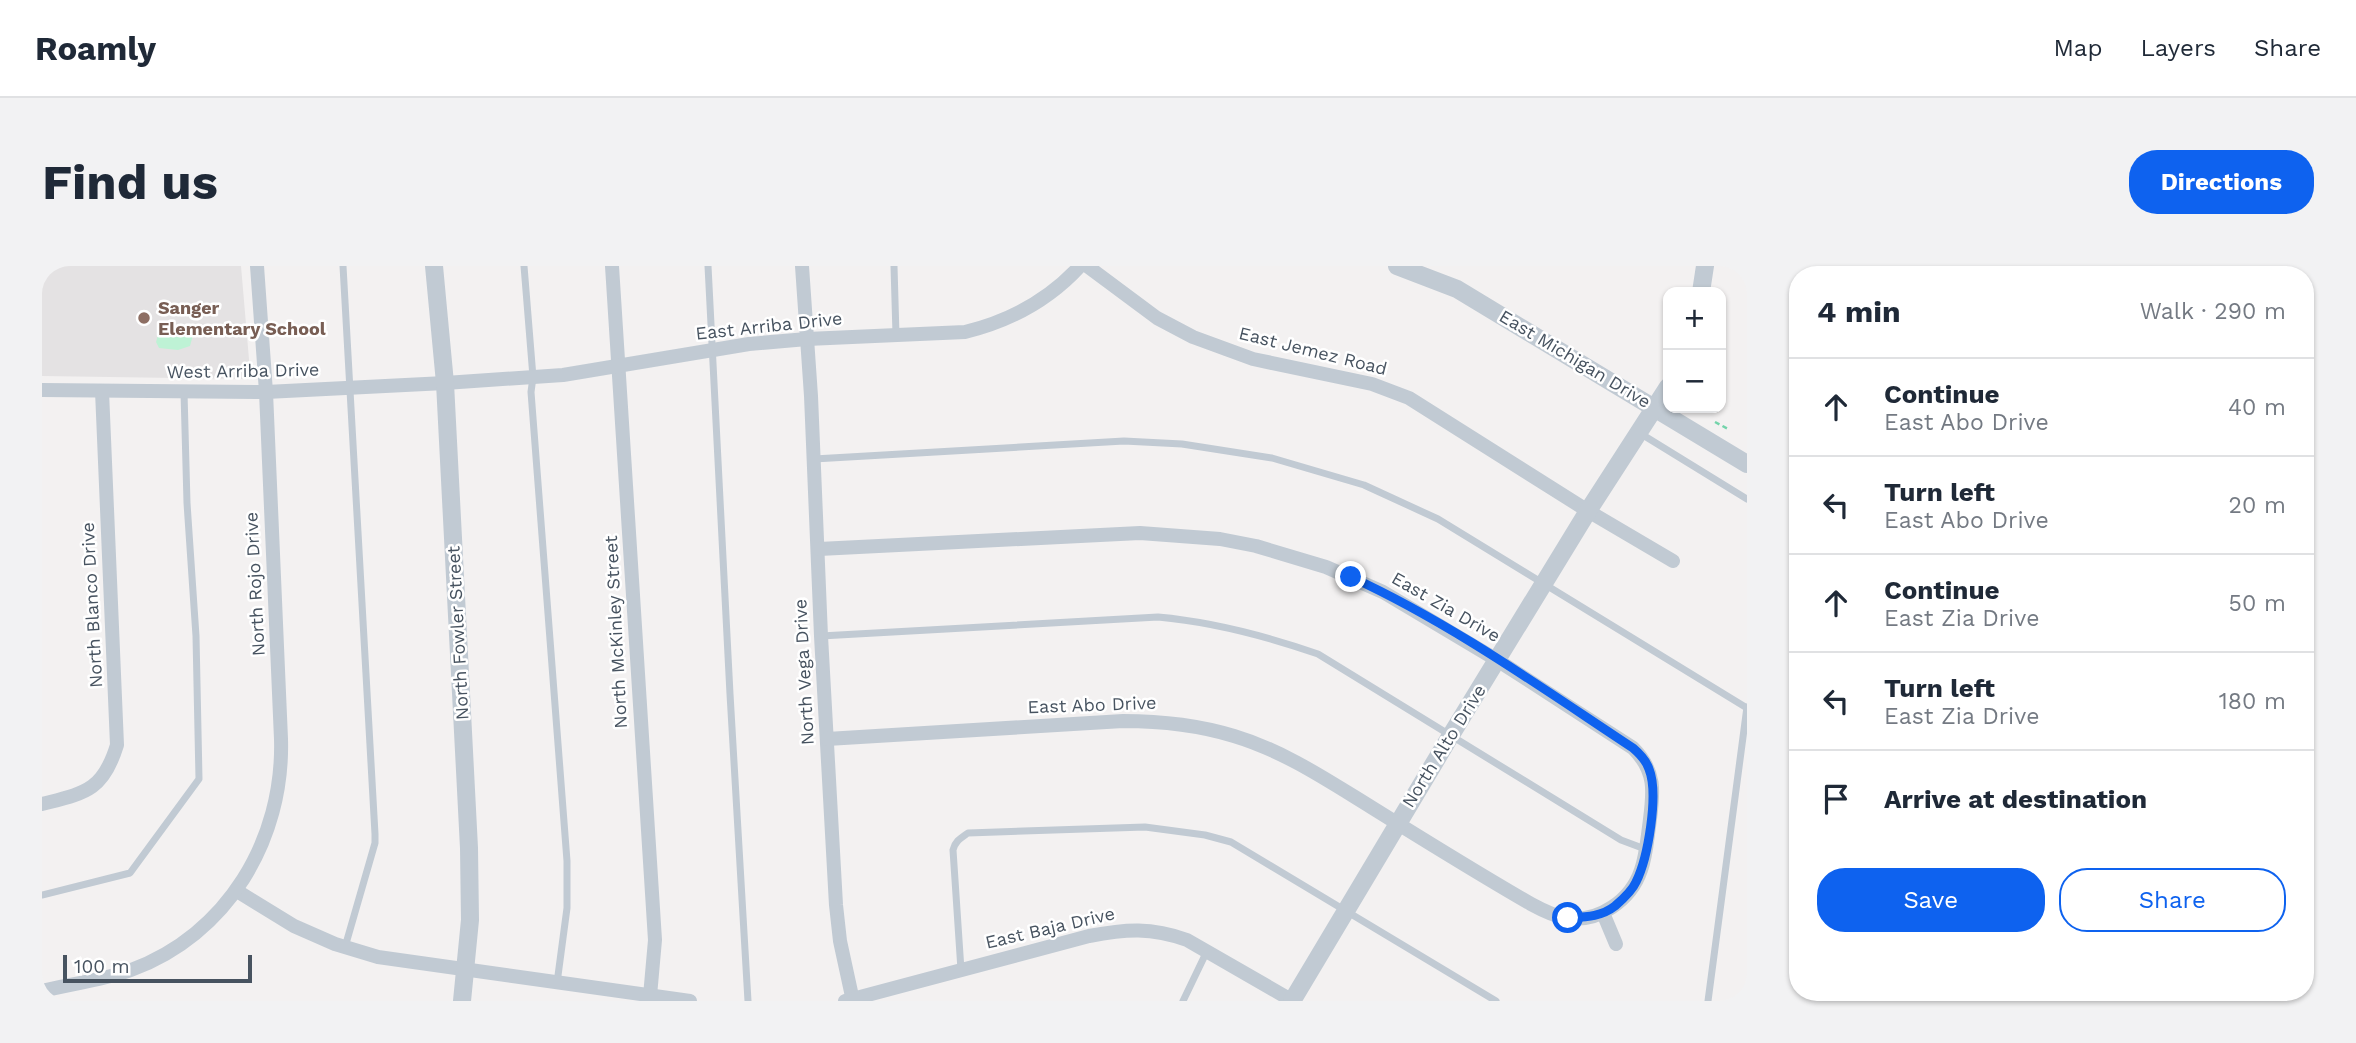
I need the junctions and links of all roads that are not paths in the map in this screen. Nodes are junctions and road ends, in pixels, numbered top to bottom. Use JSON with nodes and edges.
{"nodes":[{"id":1,"x":257,"y":266,"type":"edge"},
{"id":2,"x":343,"y":266,"type":"edge"},
{"id":3,"x":434,"y":266,"type":"edge"},
{"id":4,"x":524,"y":266,"type":"edge"},
{"id":5,"x":612,"y":266,"type":"edge"},
{"id":6,"x":708,"y":266,"type":"edge"},
{"id":7,"x":802,"y":266,"type":"edge"},
{"id":8,"x":894,"y":266,"type":"edge"},
{"id":9,"x":1080,"y":266,"type":"edge"},
{"id":10,"x":1087,"y":266,"type":"edge"},
{"id":11,"x":1397,"y":266,"type":"edge"},
{"id":12,"x":1705,"y":266,"type":"edge"},
{"id":13,"x":1702,"y":287,"type":"edge"},
{"id":14,"x":896,"y":336,"type":"junction"},
{"id":15,"x":807,"y":339,"type":"junction"},
{"id":16,"x":711,"y":349,"type":"junction"},
{"id":17,"x":620,"y":366,"type":"junction"},
{"id":18,"x":533,"y":377,"type":"junction"},
{"id":19,"x":444,"y":383,"type":"junction"},
{"id":20,"x":351,"y":387,"type":"junction"},
{"id":21,"x":42,"y":390,"type":"edge"},
{"id":22,"x":102,"y":391,"type":"junction"},
{"id":23,"x":184,"y":391,"type":"junction"},
{"id":24,"x":266,"y":393,"type":"junction"},
{"id":25,"x":1663,"y":395,"type":"edge"},
{"id":26,"x":1656,"y":407,"type":"junction"},
{"id":27,"x":1638,"y":431,"type":"junction"},
{"id":28,"x":814,"y":459,"type":"junction"},
{"id":29,"x":1747,"y":464,"type":"edge"},
{"id":30,"x":1747,"y":499,"type":"edge"},
{"id":31,"x":1588,"y":511,"type":"junction"},
{"id":32,"x":819,"y":549,"type":"junction"},
{"id":33,"x":1673,"y":561,"type":"dead end"},
{"id":34,"x":1544,"y":583,"type":"junction"},
{"id":35,"x":821,"y":636,"type":"junction"},
{"id":36,"x":1497,"y":660,"type":"junction"},
{"id":37,"x":1747,"y":707,"type":"edge"},
{"id":38,"x":1451,"y":734,"type":"junction"},
{"id":39,"x":827,"y":739,"type":"junction"},
{"id":40,"x":42,"y":804,"type":"edge"},
{"id":41,"x":1397,"y":823,"type":"junction"},
{"id":42,"x":1646,"y":850,"type":"junction"},
{"id":43,"x":237,"y":891,"type":"junction"},
{"id":44,"x":42,"y":895,"type":"edge"},
{"id":45,"x":1345,"y":911,"type":"junction"},
{"id":46,"x":1603,"y":913,"type":"junction"},
{"id":47,"x":1616,"y":944,"type":"dead end"},
{"id":48,"x":345,"y":947,"type":"junction"},
{"id":49,"x":1208,"y":951,"type":"junction"},
{"id":50,"x":467,"y":970,"type":"junction"},
{"id":51,"x":961,"y":970,"type":"junction"},
{"id":52,"x":557,"y":982,"type":"junction"},
{"id":53,"x":42,"y":991,"type":"edge"},
{"id":54,"x":650,"y":996,"type":"junction"},
{"id":55,"x":850,"y":1000,"type":"edge"},
{"id":56,"x":462,"y":1001,"type":"edge"},
{"id":57,"x":690,"y":1001,"type":"edge"},
{"id":58,"x":748,"y":1001,"type":"edge"},
{"id":59,"x":1183,"y":1001,"type":"edge"},
{"id":60,"x":1293,"y":1001,"type":"edge"},
{"id":61,"x":1496,"y":1001,"type":"edge"},
{"id":62,"x":1708,"y":1001,"type":"edge"}],
"edges":[{"from":1,"to":24,"type":"street","name":"North Rojo Drive"},
{"from":2,"to":20,"type":"lane"},
{"from":3,"to":19,"type":"street","name":"North Fowler Street"},
{"from":4,"to":18,"type":"lane"},
{"from":5,"to":17,"type":"street","name":"North McKinley Street"},
{"from":6,"to":16,"type":"lane"},
{"from":7,"to":15,"type":"street","name":"North Vega Drive"},
{"from":8,"to":14,"type":"lane"},
{"from":9,"to":14,"type":"street","name":"East Arriba Drive"},
{"from":10,"to":31,"type":"street","name":"East Jemez Road"},
{"from":11,"to":26,"type":"street","name":"East Michigan Drive"},
{"from":12,"to":13,"type":"street"},
{"from":14,"to":15,"type":"street","name":"East Arriba Drive"},
{"from":15,"to":16,"type":"street","name":"East Arriba Drive"},
{"from":15,"to":28,"type":"street","name":"North Vega Drive"},
{"from":16,"to":17,"type":"street","name":"East Arriba Drive"},
{"from":16,"to":58,"type":"lane"},
{"from":17,"to":18,"type":"street","name":"East Arriba Drive"},
{"from":17,"to":54,"type":"street","name":"North McKinley Street"},
{"from":18,"to":19,"type":"street","name":"East Arriba Drive"},
{"from":18,"to":52,"type":"lane"},
{"from":19,"to":20,"type":"street","name":"West Arriba Drive"},
{"from":19,"to":50,"type":"street","name":"North Fowler Street"},
{"from":20,"to":24,"type":"street","name":"West Arriba Drive"},
{"from":20,"to":48,"type":"lane"},
{"from":21,"to":22,"type":"street","name":"West Arriba Drive"},
{"from":22,"to":23,"type":"street","name":"West Arriba Drive"},
{"from":22,"to":40,"type":"street","name":"North Blanco Drive"},
{"from":23,"to":24,"type":"street","name":"West Arriba Drive"},
{"from":23,"to":44,"type":"lane"},
{"from":24,"to":43,"type":"street","name":"North Rojo Drive"},
{"from":25,"to":26,"type":"street","name":"North Alto Drive"},
{"from":26,"to":27,"type":"street","name":"North Alto Drive"},
{"from":26,"to":29,"type":"street","name":"East Michigan Drive"},
{"from":27,"to":30,"type":"lane"},
{"from":27,"to":31,"type":"street","name":"North Alto Drive"},
{"from":28,"to":32,"type":"street","name":"North Vega Drive"},
{"from":28,"to":34,"type":"lane"},
{"from":31,"to":33,"type":"street","name":"East Jemez Road"},
{"from":31,"to":34,"type":"street","name":"North Alto Drive"},
{"from":32,"to":35,"type":"street","name":"North Vega Drive"},
{"from":32,"to":36,"type":"street","name":"East Zia Drive"},
{"from":34,"to":36,"type":"street","name":"North Alto Drive"},
{"from":34,"to":37,"type":"lane"},
{"from":35,"to":38,"type":"lane"},
{"from":35,"to":39,"type":"street","name":"North Vega Drive"},
{"from":36,"to":38,"type":"street","name":"North Alto Drive"},
{"from":36,"to":42,"type":"street","name":"East Zia Drive"},
{"from":37,"to":62,"type":"lane"},
{"from":38,"to":41,"type":"street","name":"North Alto Drive"},
{"from":38,"to":42,"type":"lane"},
{"from":39,"to":41,"type":"street","name":"East Abo Drive"},
{"from":39,"to":55,"type":"street","name":"North Vega Drive"},
{"from":41,"to":45,"type":"street","name":"North Alto Drive"},
{"from":41,"to":46,"type":"street","name":"East Abo Drive"},
{"from":42,"to":46,"type":"street"},
{"from":43,"to":48,"type":"street"},
{"from":43,"to":53,"type":"street","name":"North Rojo Drive"},
{"from":45,"to":51,"type":"lane"},
{"from":45,"to":60,"type":"street","name":"North Alto Drive"},
{"from":45,"to":61,"type":"lane"},
{"from":46,"to":47,"type":"street"},
{"from":48,"to":50,"type":"street"},
{"from":49,"to":51,"type":"street","name":"East Baja Drive"},
{"from":49,"to":59,"type":"lane"},
{"from":49,"to":60,"type":"street","name":"East Baja Drive"},
{"from":50,"to":52,"type":"street"},
{"from":50,"to":56,"type":"street","name":"North Fowler Street"},
{"from":51,"to":55,"type":"street","name":"East Baja Drive"},
{"from":52,"to":54,"type":"street"},
{"from":54,"to":57,"type":"street"}]}
